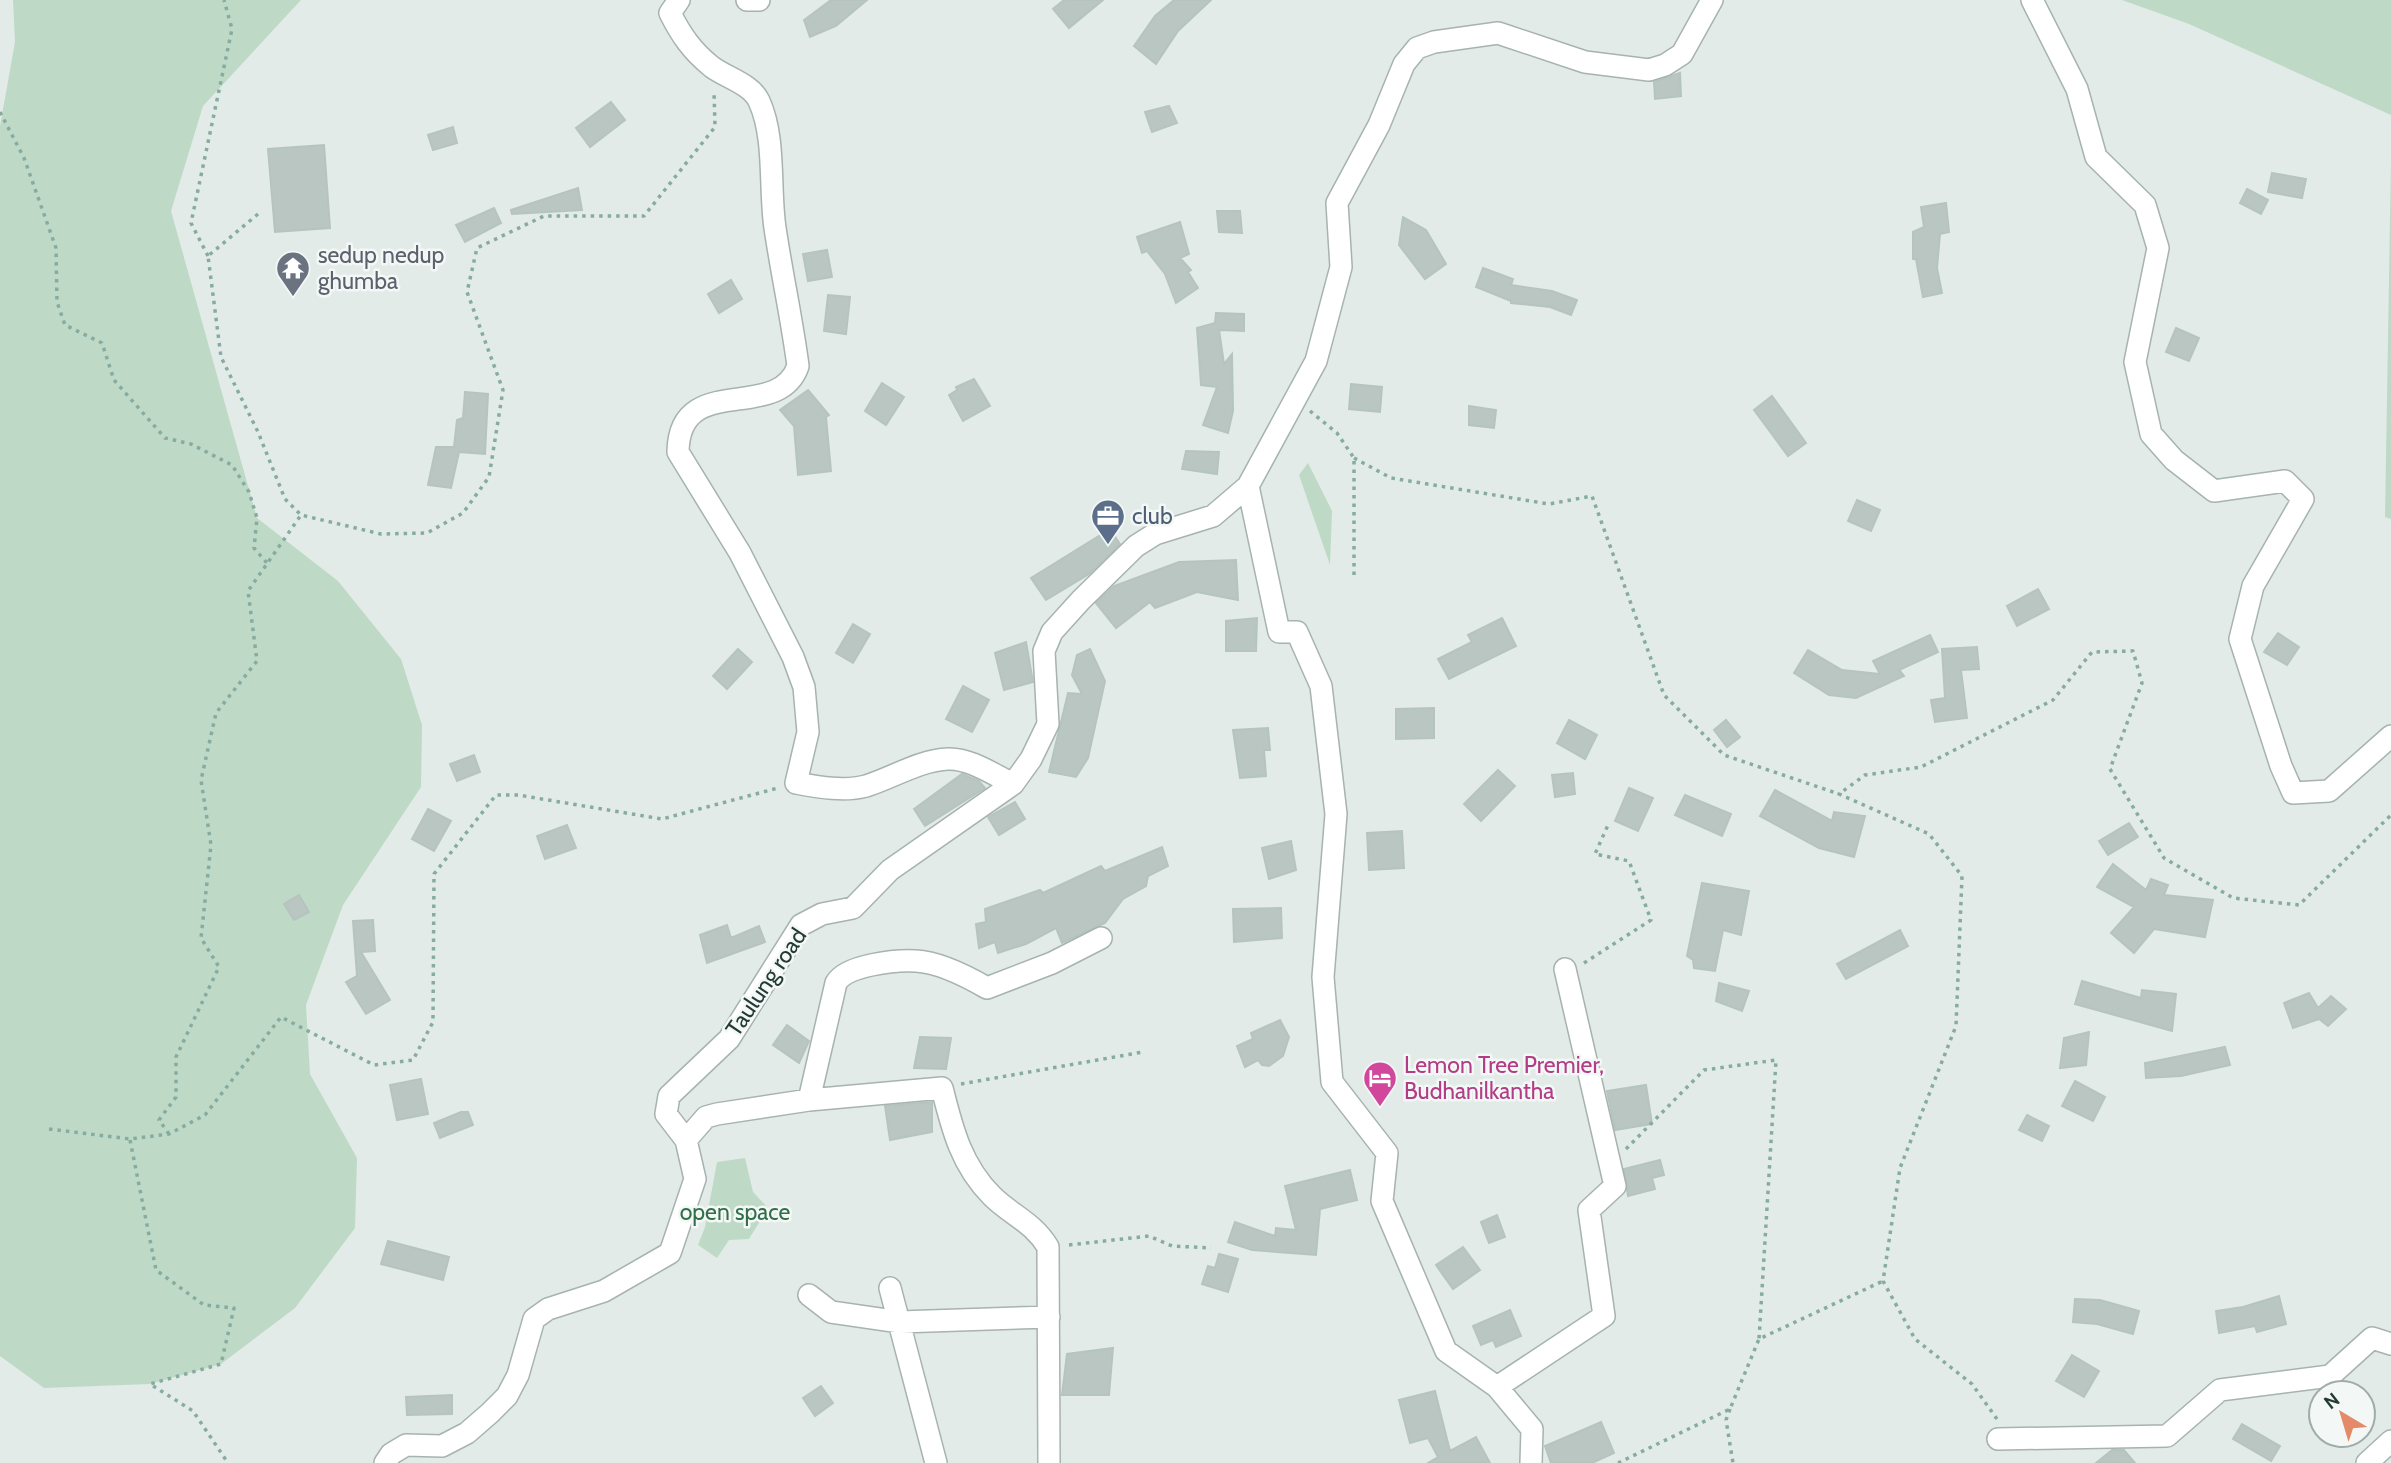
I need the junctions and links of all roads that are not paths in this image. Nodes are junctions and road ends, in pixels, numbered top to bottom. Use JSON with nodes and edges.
{"nodes":[{"id":1,"x":679,"y":0,"type":"edge"},
{"id":2,"x":747,"y":0,"type":"edge"},
{"id":3,"x":759,"y":0,"type":"edge"},
{"id":4,"x":1712,"y":0,"type":"edge"},
{"id":5,"x":2032,"y":0,"type":"edge"},
{"id":6,"x":1248,"y":486,"type":"junction"},
{"id":7,"x":2391,"y":736,"type":"edge"},
{"id":8,"x":1013,"y":784,"type":"junction"},
{"id":9,"x":1101,"y":938,"type":"dead end"},
{"id":10,"x":1565,"y":969,"type":"road end"},
{"id":11,"x":809,"y":1100,"type":"junction"},
{"id":12,"x":686,"y":1140,"type":"junction"},
{"id":13,"x":890,"y":1288,"type":"dead end"},
{"id":14,"x":809,"y":1296,"type":"dead end"},
{"id":15,"x":1049,"y":1317,"type":"junction"},
{"id":16,"x":900,"y":1322,"type":"junction"},
{"id":17,"x":2391,"y":1344,"type":"edge"},
{"id":18,"x":1497,"y":1387,"type":"junction"},
{"id":19,"x":1998,"y":1439,"type":"road end"},
{"id":20,"x":2391,"y":1441,"type":"edge"},
{"id":21,"x":385,"y":1463,"type":"edge"},
{"id":22,"x":936,"y":1463,"type":"edge"},
{"id":23,"x":1049,"y":1463,"type":"edge"},
{"id":24,"x":1531,"y":1463,"type":"edge"},
{"id":25,"x":2367,"y":1463,"type":"edge"}],
"edges":[{"from":1,"to":8,"type":"street"},
{"from":2,"to":3,"type":"street"},
{"from":4,"to":6,"type":"street"},
{"from":5,"to":7,"type":"street"},
{"from":6,"to":8,"type":"street","name":"Taulung road"},
{"from":6,"to":18,"type":"street"},
{"from":8,"to":12,"type":"street","name":"Taulung road"},
{"from":9,"to":11,"type":"street"},
{"from":10,"to":18,"type":"street"},
{"from":11,"to":12,"type":"street"},
{"from":11,"to":15,"type":"street"},
{"from":12,"to":21,"type":"street","name":"Taulung road"},
{"from":13,"to":16,"type":"street"},
{"from":14,"to":16,"type":"street"},
{"from":15,"to":16,"type":"street"},
{"from":15,"to":23,"type":"street"},
{"from":16,"to":22,"type":"street"},
{"from":17,"to":19,"type":"street"},
{"from":18,"to":24,"type":"street"},
{"from":20,"to":25,"type":"street"}]}
